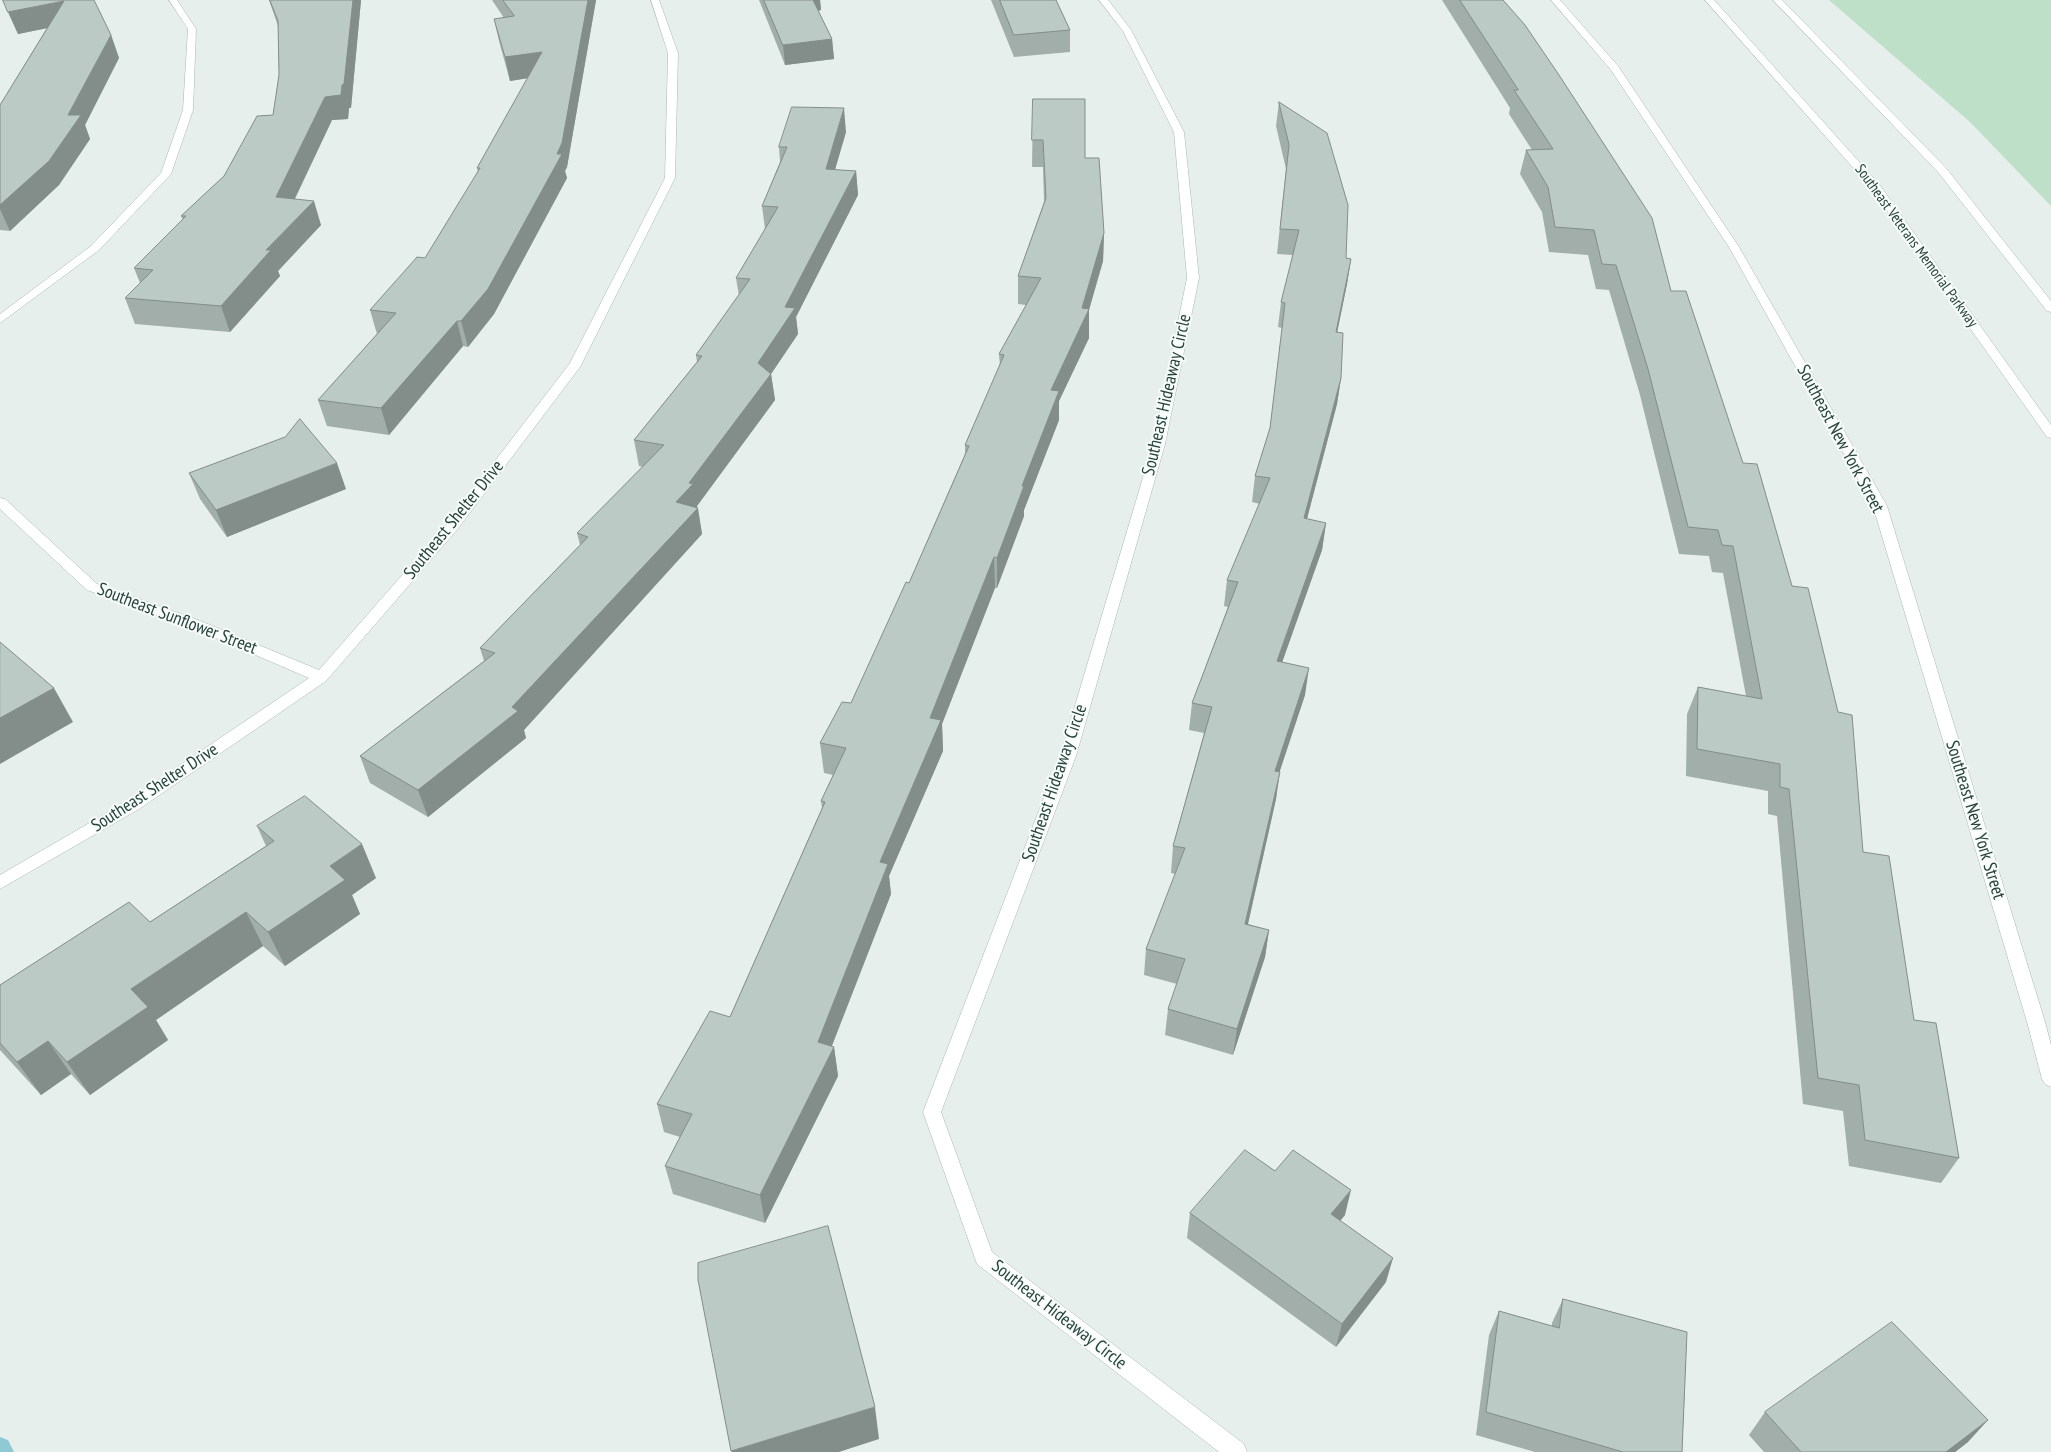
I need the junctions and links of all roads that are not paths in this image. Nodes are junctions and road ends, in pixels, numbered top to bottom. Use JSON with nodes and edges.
{"nodes":[{"id":1,"x":173,"y":0,"type":"edge"},
{"id":2,"x":655,"y":0,"type":"edge"},
{"id":3,"x":1103,"y":0,"type":"edge"},
{"id":4,"x":1555,"y":0,"type":"edge"},
{"id":5,"x":1709,"y":0,"type":"edge"},
{"id":6,"x":1777,"y":0,"type":"edge"},
{"id":7,"x":2051,"y":309,"type":"edge"},
{"id":8,"x":0,"y":320,"type":"edge"},
{"id":9,"x":2051,"y":434,"type":"edge"},
{"id":10,"x":0,"y":502,"type":"edge"},
{"id":11,"x":321,"y":677,"type":"junction"},
{"id":12,"x":0,"y":883,"type":"edge"},
{"id":13,"x":2051,"y":1079,"type":"edge"},
{"id":14,"x":1236,"y":1452,"type":"edge"}],
"edges":[{"from":1,"to":8,"type":"street"},
{"from":2,"to":11,"type":"street","name":"Southeast Shelter Drive"},
{"from":3,"to":14,"type":"street","name":"Southeast Hideaway Circle"},
{"from":4,"to":13,"type":"street","name":"Southeast New York Street"},
{"from":5,"to":9,"type":"street","name":"Southeast Veterans Memorial Parkway"},
{"from":6,"to":7,"type":"street"},
{"from":10,"to":11,"type":"street","name":"Southeast Sunflower Street"},
{"from":11,"to":12,"type":"street","name":"Southeast Shelter Drive"}]}
